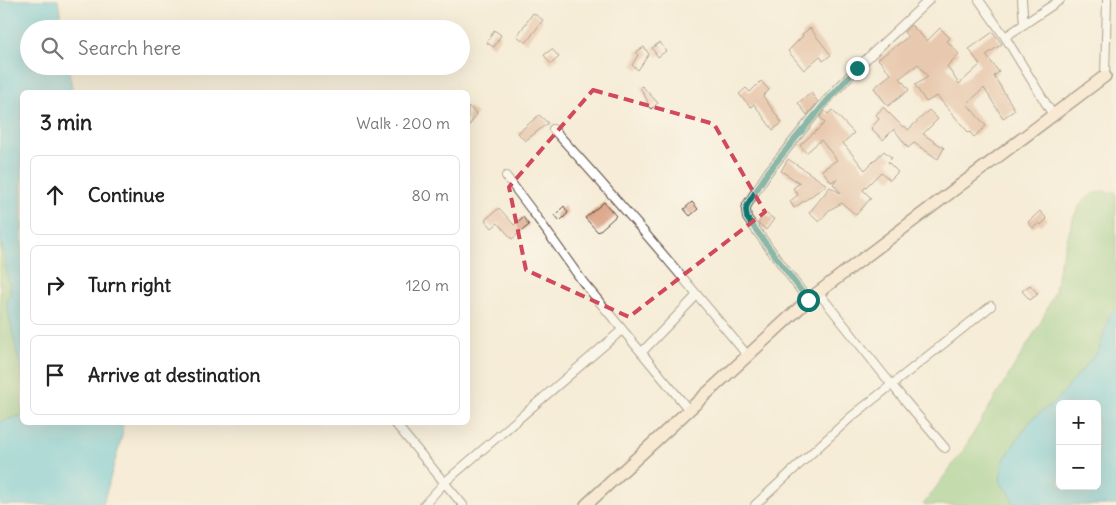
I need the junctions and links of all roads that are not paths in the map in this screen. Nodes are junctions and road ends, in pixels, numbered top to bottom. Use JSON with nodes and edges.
{"nodes":[{"id":1,"x":929,"y":0,"type":"edge"},
{"id":2,"x":979,"y":0,"type":"edge"},
{"id":3,"x":1022,"y":0,"type":"edge"},
{"id":4,"x":1060,"y":0,"type":"edge"},
{"id":5,"x":1107,"y":0,"type":"edge"},
{"id":6,"x":1024,"y":24,"type":"junction"},
{"id":7,"x":1005,"y":37,"type":"junction"},
{"id":8,"x":1105,"y":76,"type":"joint"},
{"id":9,"x":1053,"y":115,"type":"junction"},
{"id":10,"x":553,"y":129,"type":"dead end"},
{"id":11,"x":506,"y":176,"type":"dead end"},
{"id":12,"x":818,"y":292,"type":"junction"},
{"id":13,"x":697,"y":295,"type":"junction"},
{"id":14,"x":808,"y":300,"type":"junction"},
{"id":15,"x":991,"y":306,"type":"dead end"},
{"id":16,"x":622,"y":330,"type":"junction"},
{"id":17,"x":642,"y":352,"type":"junction"},
{"id":18,"x":748,"y":356,"type":"junction"},
{"id":19,"x":891,"y":384,"type":"junction"},
{"id":20,"x":689,"y":410,"type":"junction"},
{"id":21,"x":397,"y":425,"type":"edge"},
{"id":22,"x":944,"y":448,"type":"dead end"},
{"id":23,"x":445,"y":482,"type":"junction"},
{"id":24,"x":424,"y":505,"type":"edge"},
{"id":25,"x":463,"y":505,"type":"edge"},
{"id":26,"x":586,"y":505,"type":"edge"},
{"id":27,"x":756,"y":505,"type":"edge"}],
"edges":[{"from":1,"to":14,"type":"street"},
{"from":2,"to":7,"type":"street"},
{"from":3,"to":6,"type":"street"},
{"from":4,"to":6,"type":"street"},
{"from":5,"to":8,"type":"street"},
{"from":6,"to":7,"type":"street"},
{"from":7,"to":9,"type":"street"},
{"from":8,"to":9,"type":"street"},
{"from":9,"to":12,"type":"street"},
{"from":10,"to":13,"type":"street"},
{"from":11,"to":16,"type":"street"},
{"from":12,"to":14,"type":"street"},
{"from":12,"to":19,"type":"street"},
{"from":13,"to":17,"type":"street"},
{"from":13,"to":18,"type":"street"},
{"from":14,"to":18,"type":"street"},
{"from":15,"to":19,"type":"street"},
{"from":16,"to":17,"type":"street"},
{"from":16,"to":23,"type":"street"},
{"from":17,"to":20,"type":"street"},
{"from":18,"to":20,"type":"street"},
{"from":19,"to":22,"type":"street"},
{"from":19,"to":27,"type":"street"},
{"from":20,"to":26,"type":"street"},
{"from":21,"to":23,"type":"street"},
{"from":23,"to":24,"type":"street"},
{"from":23,"to":25,"type":"street"}]}
